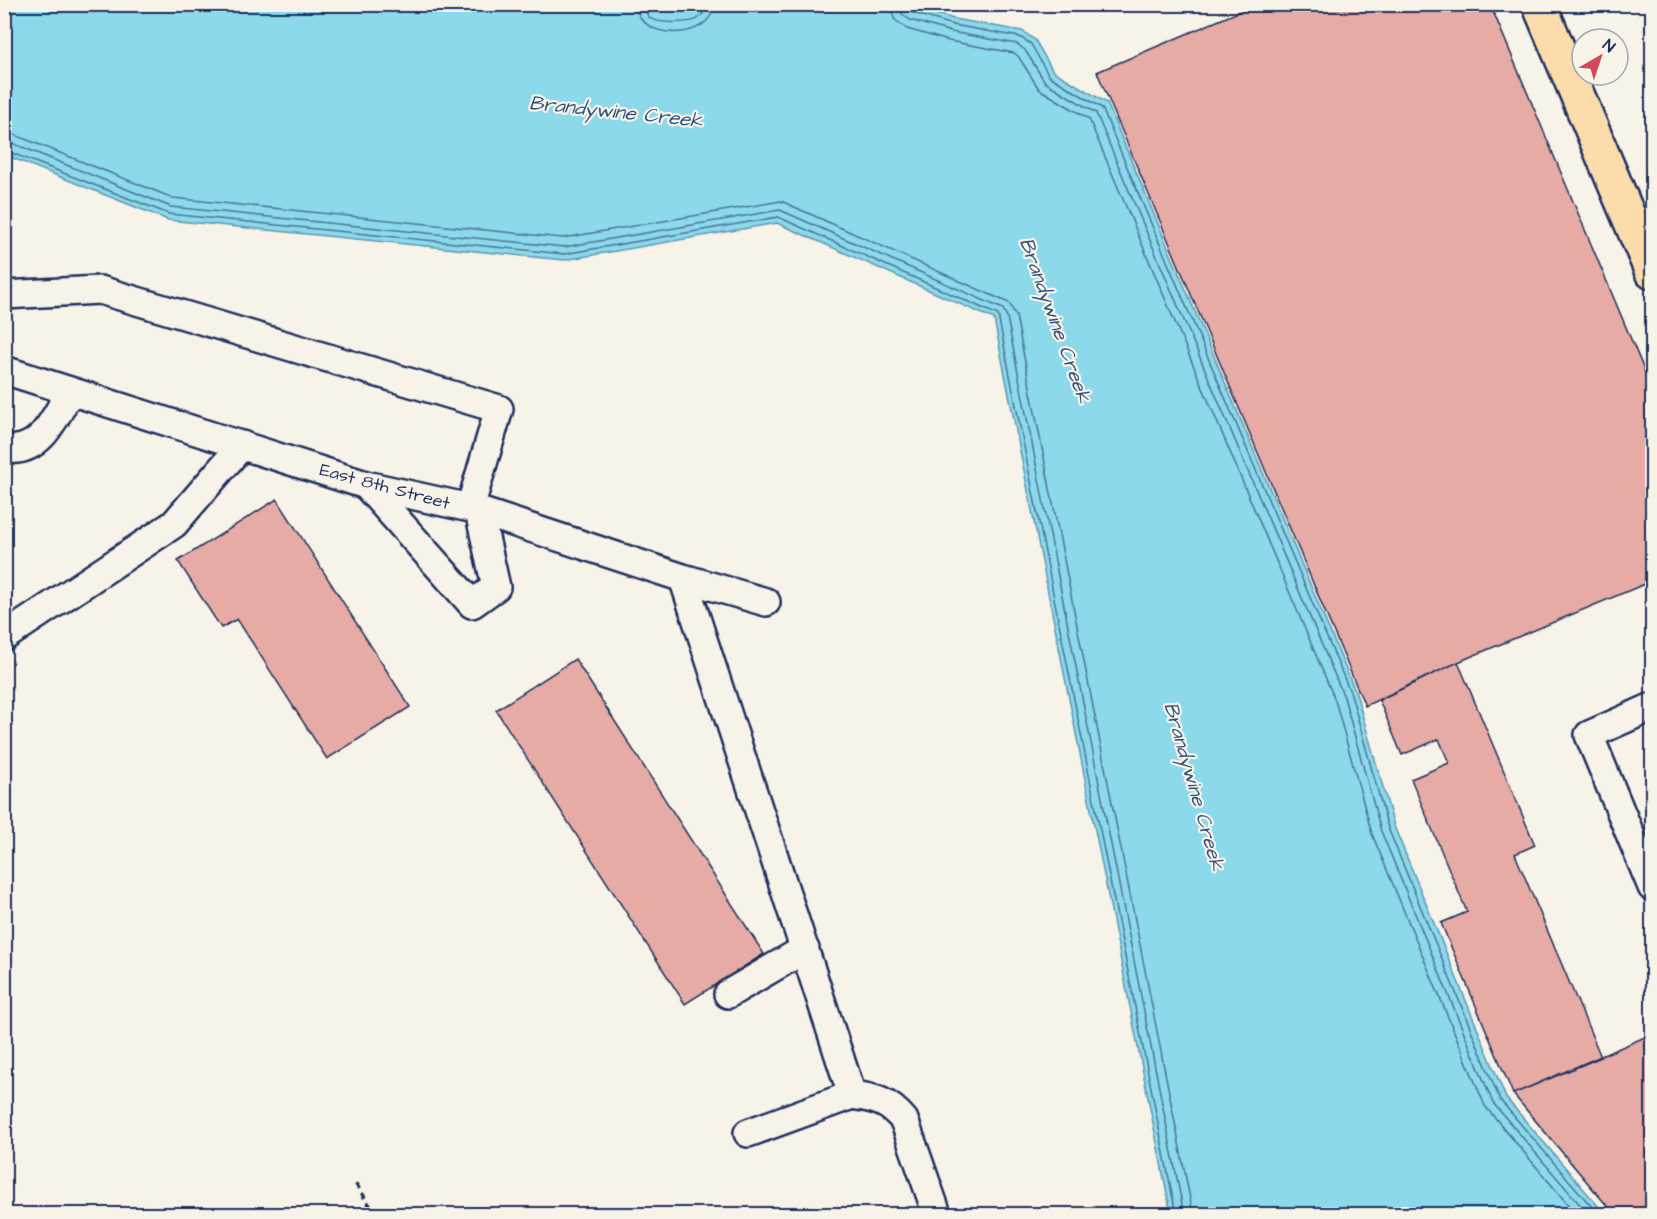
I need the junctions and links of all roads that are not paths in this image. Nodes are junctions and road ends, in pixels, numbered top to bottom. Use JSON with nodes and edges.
{"nodes":[{"id":1,"x":1539,"y":4,"type":"edge"},
{"id":2,"x":1653,"y":272,"type":"edge"},
{"id":3,"x":4,"y":296,"type":"edge"},
{"id":4,"x":4,"y":370,"type":"edge"},
{"id":5,"x":70,"y":391,"type":"junction"},
{"id":6,"x":242,"y":445,"type":"junction"},
{"id":7,"x":4,"y":448,"type":"edge"},
{"id":8,"x":366,"y":484,"type":"junction"},
{"id":9,"x":474,"y":510,"type":"junction"},
{"id":10,"x":683,"y":578,"type":"junction"},
{"id":11,"x":766,"y":602,"type":"dead end"},
{"id":12,"x":4,"y":637,"type":"edge"},
{"id":13,"x":1653,"y":707,"type":"edge"},
{"id":14,"x":1653,"y":887,"type":"edge"},
{"id":15,"x":805,"y":949,"type":"junction"},
{"id":16,"x":728,"y":994,"type":"dead end"},
{"id":17,"x":852,"y":1095,"type":"junction"},
{"id":18,"x":748,"y":1133,"type":"dead end"},
{"id":19,"x":937,"y":1215,"type":"edge"}],
"edges":[{"from":1,"to":2,"type":"main road"},
{"from":3,"to":9,"type":"street"},
{"from":4,"to":5,"type":"street","name":"East 8th Street"},
{"from":5,"to":6,"type":"street","name":"East 8th Street"},
{"from":5,"to":7,"type":"street"},
{"from":6,"to":8,"type":"street","name":"East 8th Street"},
{"from":6,"to":12,"type":"street"},
{"from":8,"to":9,"type":"street","name":"East 8th Street"},
{"from":8,"to":9,"type":"street"},
{"from":9,"to":10,"type":"street","name":"East 8th Street"},
{"from":10,"to":11,"type":"street","name":"East 8th Street"},
{"from":10,"to":15,"type":"street"},
{"from":13,"to":14,"type":"street"},
{"from":15,"to":16,"type":"street"},
{"from":15,"to":17,"type":"street"},
{"from":17,"to":18,"type":"street"},
{"from":17,"to":19,"type":"street"}]}
